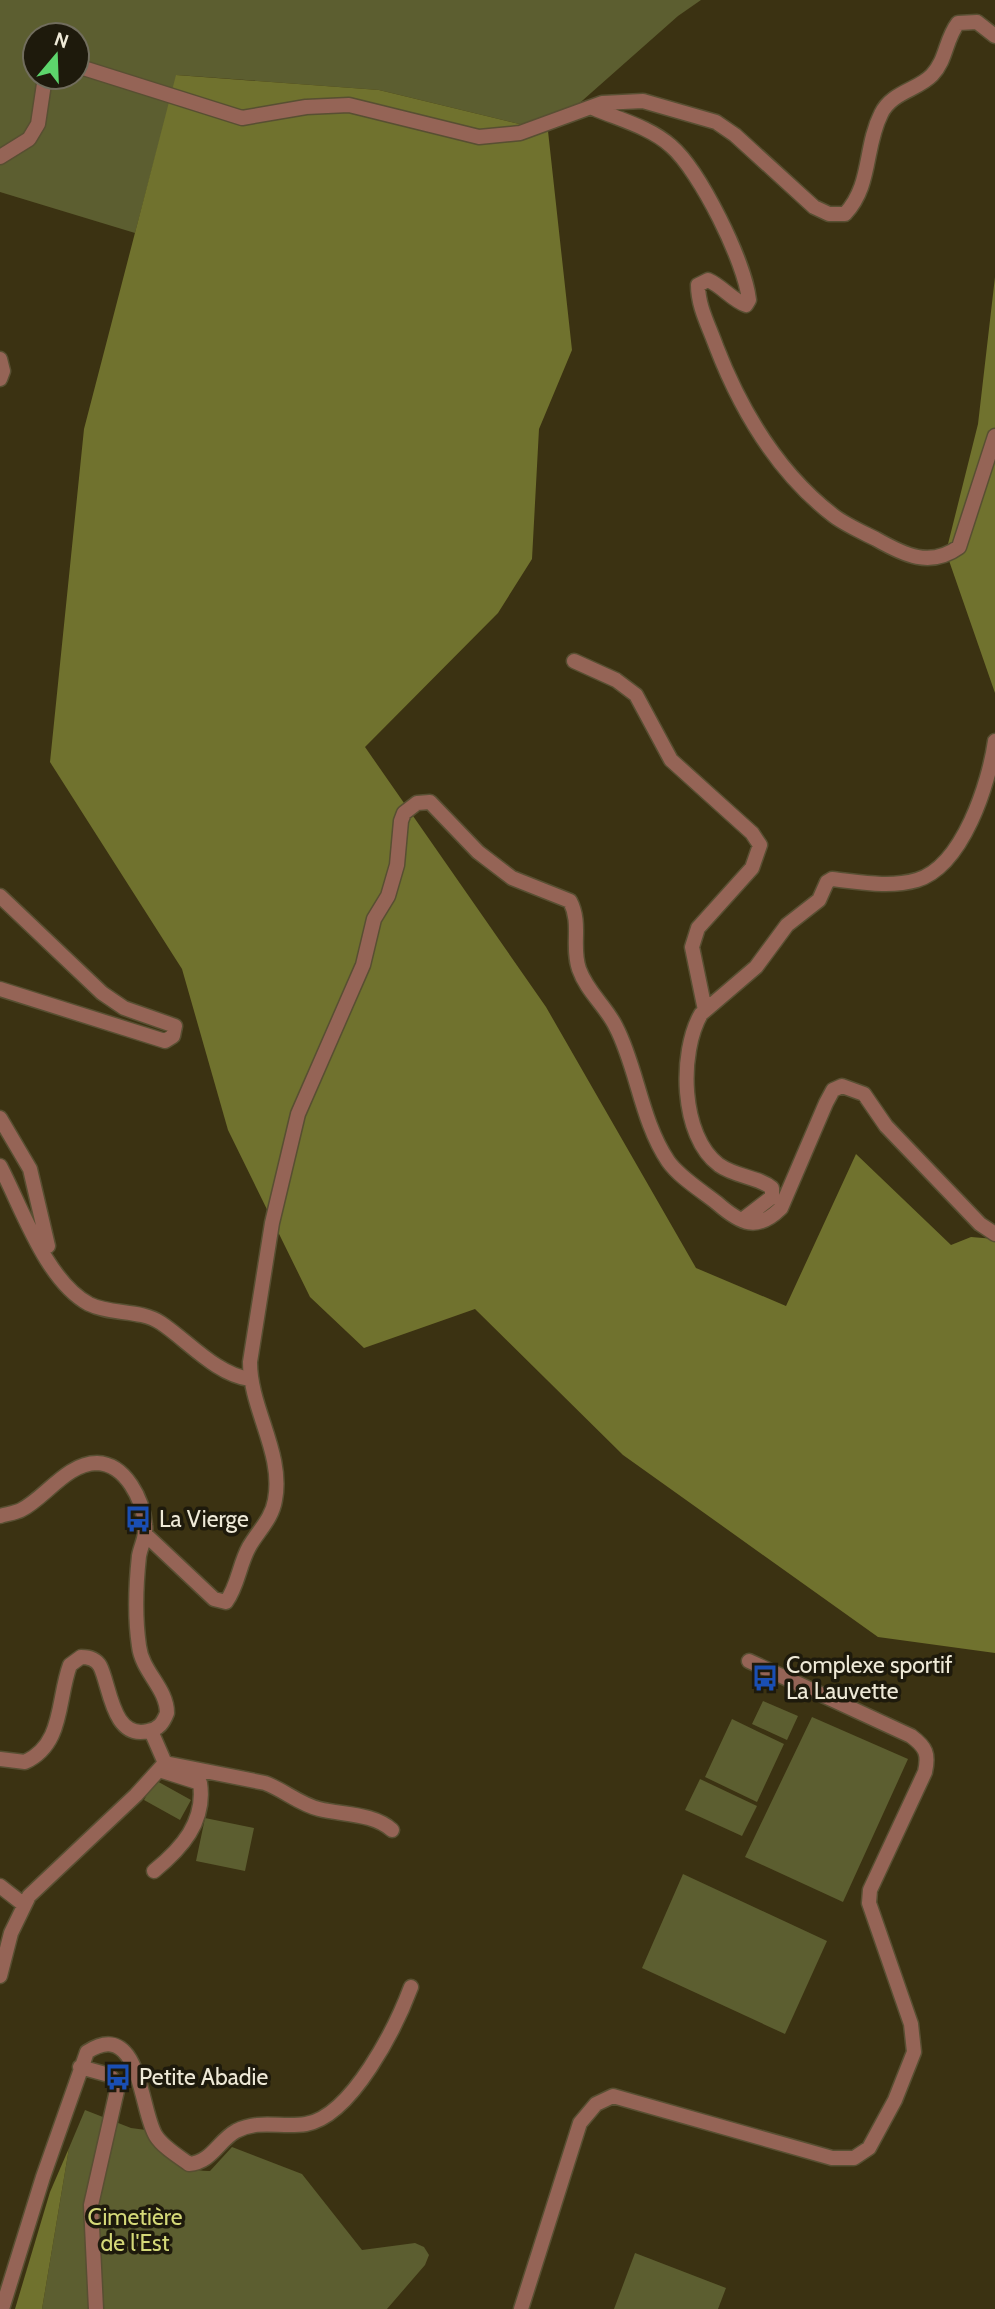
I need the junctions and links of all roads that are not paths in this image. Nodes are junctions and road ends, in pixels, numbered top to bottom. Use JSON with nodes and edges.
{"nodes":[{"id":1,"x":995,"y":36,"type":"edge"},
{"id":2,"x":91,"y":70,"type":"edge"},
{"id":3,"x":44,"y":91,"type":"edge"},
{"id":4,"x":593,"y":107,"type":"junction"},
{"id":5,"x":0,"y":157,"type":"edge"},
{"id":6,"x":0,"y":359,"type":"edge"},
{"id":7,"x":0,"y":379,"type":"edge"},
{"id":8,"x":995,"y":436,"type":"edge"},
{"id":9,"x":574,"y":661,"type":"dead end"},
{"id":10,"x":995,"y":740,"type":"edge"},
{"id":11,"x":0,"y":896,"type":"edge"},
{"id":12,"x":0,"y":989,"type":"edge"},
{"id":13,"x":705,"y":1010,"type":"junction"},
{"id":14,"x":0,"y":1118,"type":"edge"},
{"id":15,"x":0,"y":1166,"type":"edge"},
{"id":16,"x":742,"y":1220,"type":"junction"},
{"id":17,"x":995,"y":1234,"type":"edge"},
{"id":18,"x":51,"y":1265,"type":"junction"},
{"id":19,"x":250,"y":1380,"type":"junction"},
{"id":20,"x":0,"y":1516,"type":"edge"},
{"id":21,"x":146,"y":1535,"type":"junction"},
{"id":22,"x":749,"y":1661,"type":"dead end"},
{"id":23,"x":151,"y":1731,"type":"junction"},
{"id":24,"x":0,"y":1759,"type":"edge"},
{"id":25,"x":162,"y":1766,"type":"junction"},
{"id":26,"x":391,"y":1830,"type":"dead end"},
{"id":27,"x":154,"y":1871,"type":"dead end"},
{"id":28,"x":0,"y":1886,"type":"edge"},
{"id":29,"x":23,"y":1904,"type":"junction"},
{"id":30,"x":0,"y":1976,"type":"edge"},
{"id":31,"x":411,"y":1987,"type":"dead end"},
{"id":32,"x":80,"y":2067,"type":"junction"},
{"id":33,"x":2,"y":2309,"type":"edge"},
{"id":34,"x":96,"y":2309,"type":"edge"},
{"id":35,"x":521,"y":2309,"type":"edge"}],
"edges":[{"from":1,"to":4,"type":"street"},
{"from":2,"to":4,"type":"street"},
{"from":3,"to":5,"type":"street"},
{"from":4,"to":8,"type":"street"},
{"from":6,"to":7,"type":"street"},
{"from":9,"to":13,"type":"street"},
{"from":10,"to":13,"type":"street"},
{"from":11,"to":12,"type":"street"},
{"from":13,"to":16,"type":"street"},
{"from":14,"to":18,"type":"street"},
{"from":15,"to":18,"type":"street"},
{"from":16,"to":17,"type":"street"},
{"from":16,"to":19,"type":"street"},
{"from":18,"to":19,"type":"street"},
{"from":19,"to":21,"type":"street"},
{"from":20,"to":21,"type":"street"},
{"from":21,"to":23,"type":"street"},
{"from":22,"to":35,"type":"street"},
{"from":23,"to":24,"type":"street"},
{"from":23,"to":25,"type":"street"},
{"from":25,"to":26,"type":"street"},
{"from":25,"to":27,"type":"street"},
{"from":25,"to":29,"type":"street"},
{"from":28,"to":29,"type":"street"},
{"from":29,"to":30,"type":"street"},
{"from":31,"to":32,"type":"street"},
{"from":32,"to":33,"type":"street"},
{"from":32,"to":34,"type":"street"}]}
